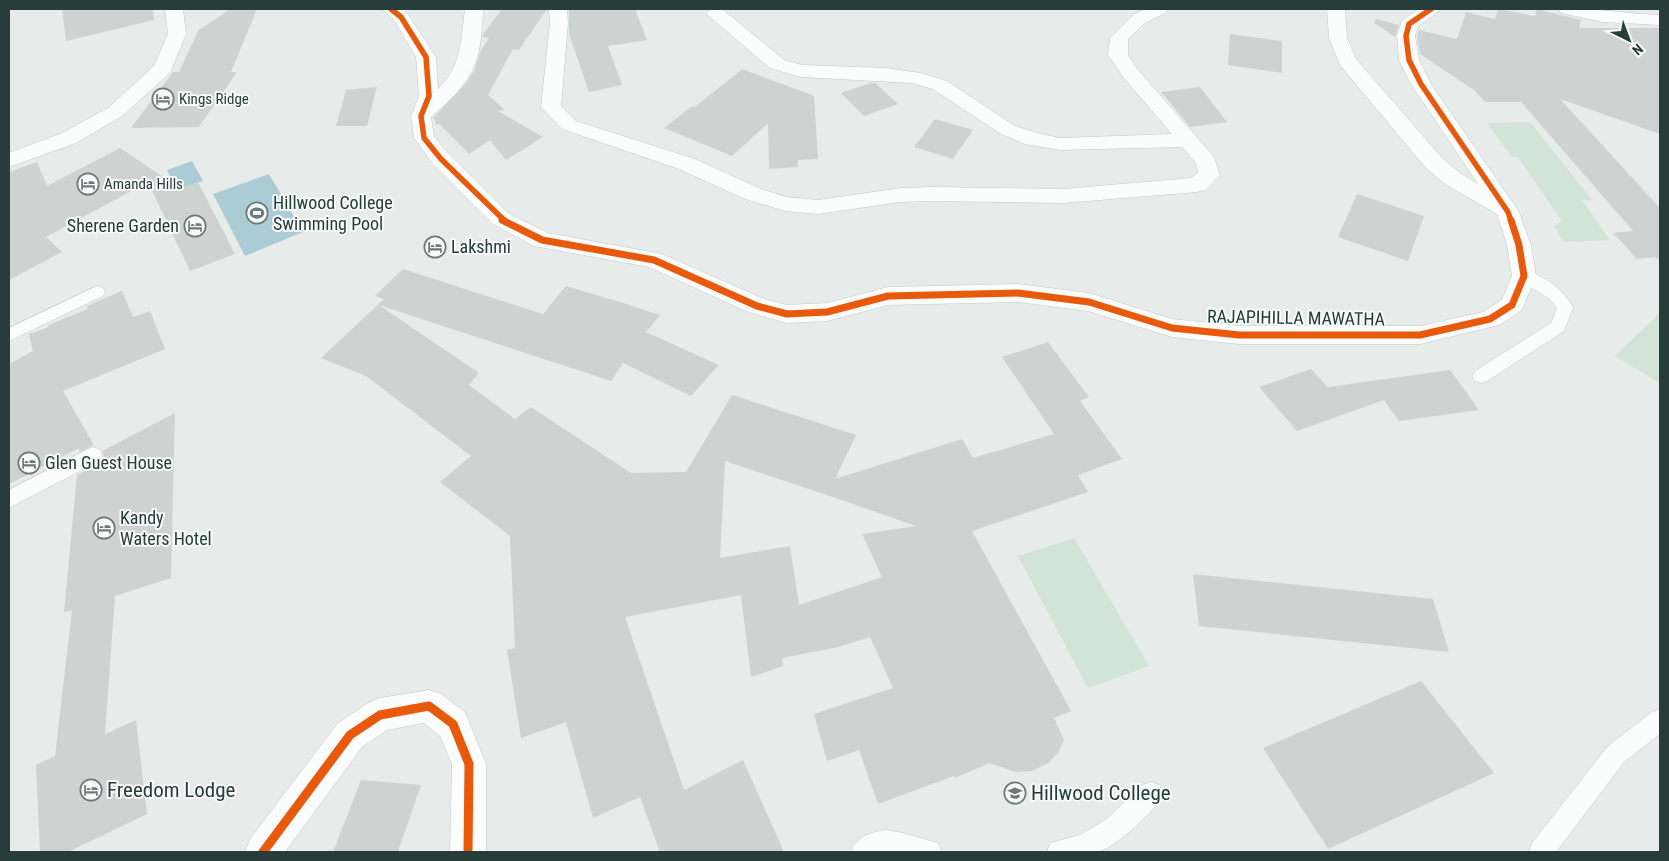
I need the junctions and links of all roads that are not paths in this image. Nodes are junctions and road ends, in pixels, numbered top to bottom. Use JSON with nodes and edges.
{"nodes":[{"id":1,"x":174,"y":9,"type":"edge"},
{"id":2,"x":391,"y":9,"type":"edge"},
{"id":3,"x":474,"y":9,"type":"edge"},
{"id":4,"x":558,"y":9,"type":"edge"},
{"id":5,"x":1159,"y":9,"type":"edge"},
{"id":6,"x":1336,"y":9,"type":"edge"},
{"id":7,"x":1431,"y":9,"type":"edge"},
{"id":8,"x":1580,"y":10,"type":"edge"},
{"id":9,"x":716,"y":13,"type":"dead end"},
{"id":10,"x":1660,"y":20,"type":"edge"},
{"id":11,"x":421,"y":116,"type":"junction"},
{"id":12,"x":1188,"y":140,"type":"junction"},
{"id":13,"x":9,"y":160,"type":"edge"},
{"id":14,"x":1508,"y":212,"type":"junction"},
{"id":15,"x":1524,"y":276,"type":"junction"},
{"id":16,"x":97,"y":292,"type":"dead end"},
{"id":17,"x":9,"y":335,"type":"edge"},
{"id":18,"x":1481,"y":376,"type":"dead end"},
{"id":19,"x":92,"y":455,"type":"dead end"},
{"id":20,"x":9,"y":500,"type":"edge"},
{"id":21,"x":1660,"y":720,"type":"edge"},
{"id":22,"x":1151,"y":794,"type":"dead end"},
{"id":23,"x":263,"y":852,"type":"edge"},
{"id":24,"x":468,"y":852,"type":"edge"},
{"id":25,"x":863,"y":852,"type":"edge"},
{"id":26,"x":929,"y":852,"type":"edge"},
{"id":27,"x":1059,"y":852,"type":"edge"},
{"id":28,"x":1541,"y":852,"type":"edge"}],
"edges":[{"from":1,"to":13,"type":"street"},
{"from":2,"to":11,"type":"street","name":"RAJAPIHILLA MAWATHA"},
{"from":3,"to":11,"type":"street"},
{"from":4,"to":12,"type":"street"},
{"from":5,"to":12,"type":"street"},
{"from":6,"to":14,"type":"street"},
{"from":7,"to":14,"type":"street"},
{"from":8,"to":10,"type":"street"},
{"from":9,"to":12,"type":"street"},
{"from":11,"to":15,"type":"street","name":"RAJAPIHILLA MAWATHA"},
{"from":14,"to":15,"type":"street"},
{"from":15,"to":18,"type":"lane"},
{"from":16,"to":17,"type":"lane"},
{"from":19,"to":20,"type":"lane"},
{"from":21,"to":28,"type":"lane"},
{"from":22,"to":27,"type":"lane"},
{"from":23,"to":24,"type":"street"},
{"from":25,"to":26,"type":"lane"}]}
